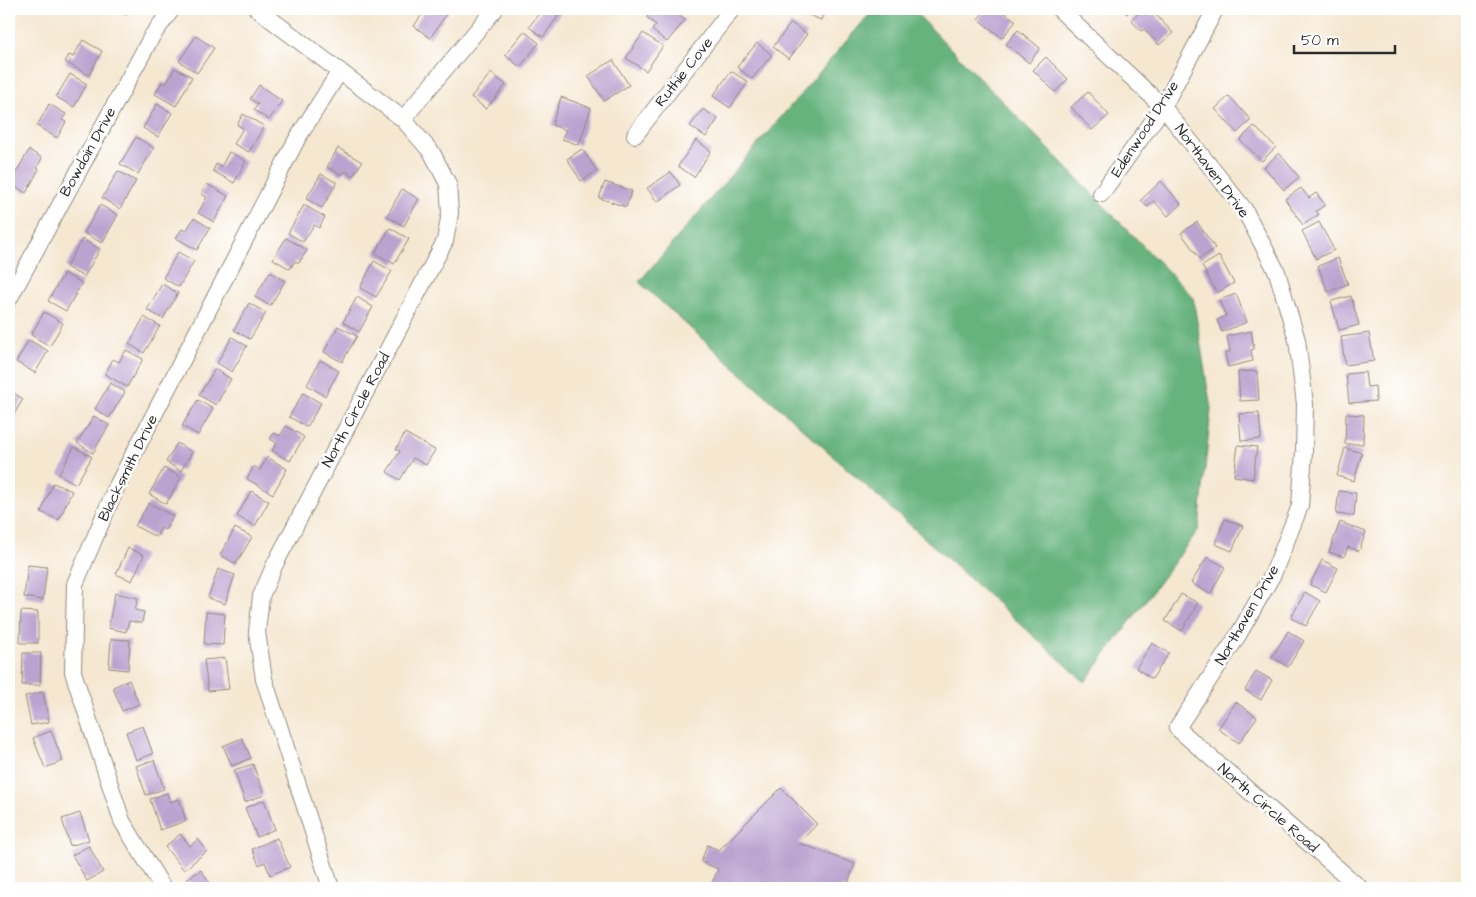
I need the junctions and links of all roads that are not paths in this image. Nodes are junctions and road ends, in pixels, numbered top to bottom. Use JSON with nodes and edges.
{"nodes":[{"id":1,"x":172,"y":9,"type":"edge"},
{"id":2,"x":257,"y":9,"type":"edge"},
{"id":3,"x":495,"y":9,"type":"edge"},
{"id":4,"x":732,"y":9,"type":"edge"},
{"id":5,"x":1059,"y":9,"type":"edge"},
{"id":6,"x":1215,"y":10,"type":"edge"},
{"id":7,"x":340,"y":71,"type":"junction"},
{"id":8,"x":1163,"y":107,"type":"junction"},
{"id":9,"x":404,"y":119,"type":"junction"},
{"id":10,"x":635,"y":135,"type":"dead end"},
{"id":11,"x":1102,"y":194,"type":"dead end"},
{"id":12,"x":9,"y":299,"type":"edge"},
{"id":13,"x":1176,"y":728,"type":"joint"},
{"id":14,"x":163,"y":888,"type":"edge"},
{"id":15,"x":330,"y":888,"type":"edge"},
{"id":16,"x":1360,"y":888,"type":"edge"}],
"edges":[{"from":1,"to":12,"type":"street","name":"Bowdoin Drive"},
{"from":2,"to":7,"type":"street","name":"North Circle Road"},
{"from":3,"to":9,"type":"street"},
{"from":4,"to":10,"type":"street","name":"Ruthie Cove"},
{"from":5,"to":8,"type":"street","name":"Northaven Drive"},
{"from":6,"to":8,"type":"street","name":"Edenwood Drive"},
{"from":7,"to":9,"type":"street","name":"North Circle Road"},
{"from":7,"to":14,"type":"street","name":"Blacksmith Drive"},
{"from":8,"to":11,"type":"street","name":"Edenwood Drive"},
{"from":8,"to":13,"type":"street","name":"Northaven Drive"},
{"from":9,"to":15,"type":"street","name":"North Circle Road"},
{"from":13,"to":16,"type":"street","name":"North Circle Road"}]}
